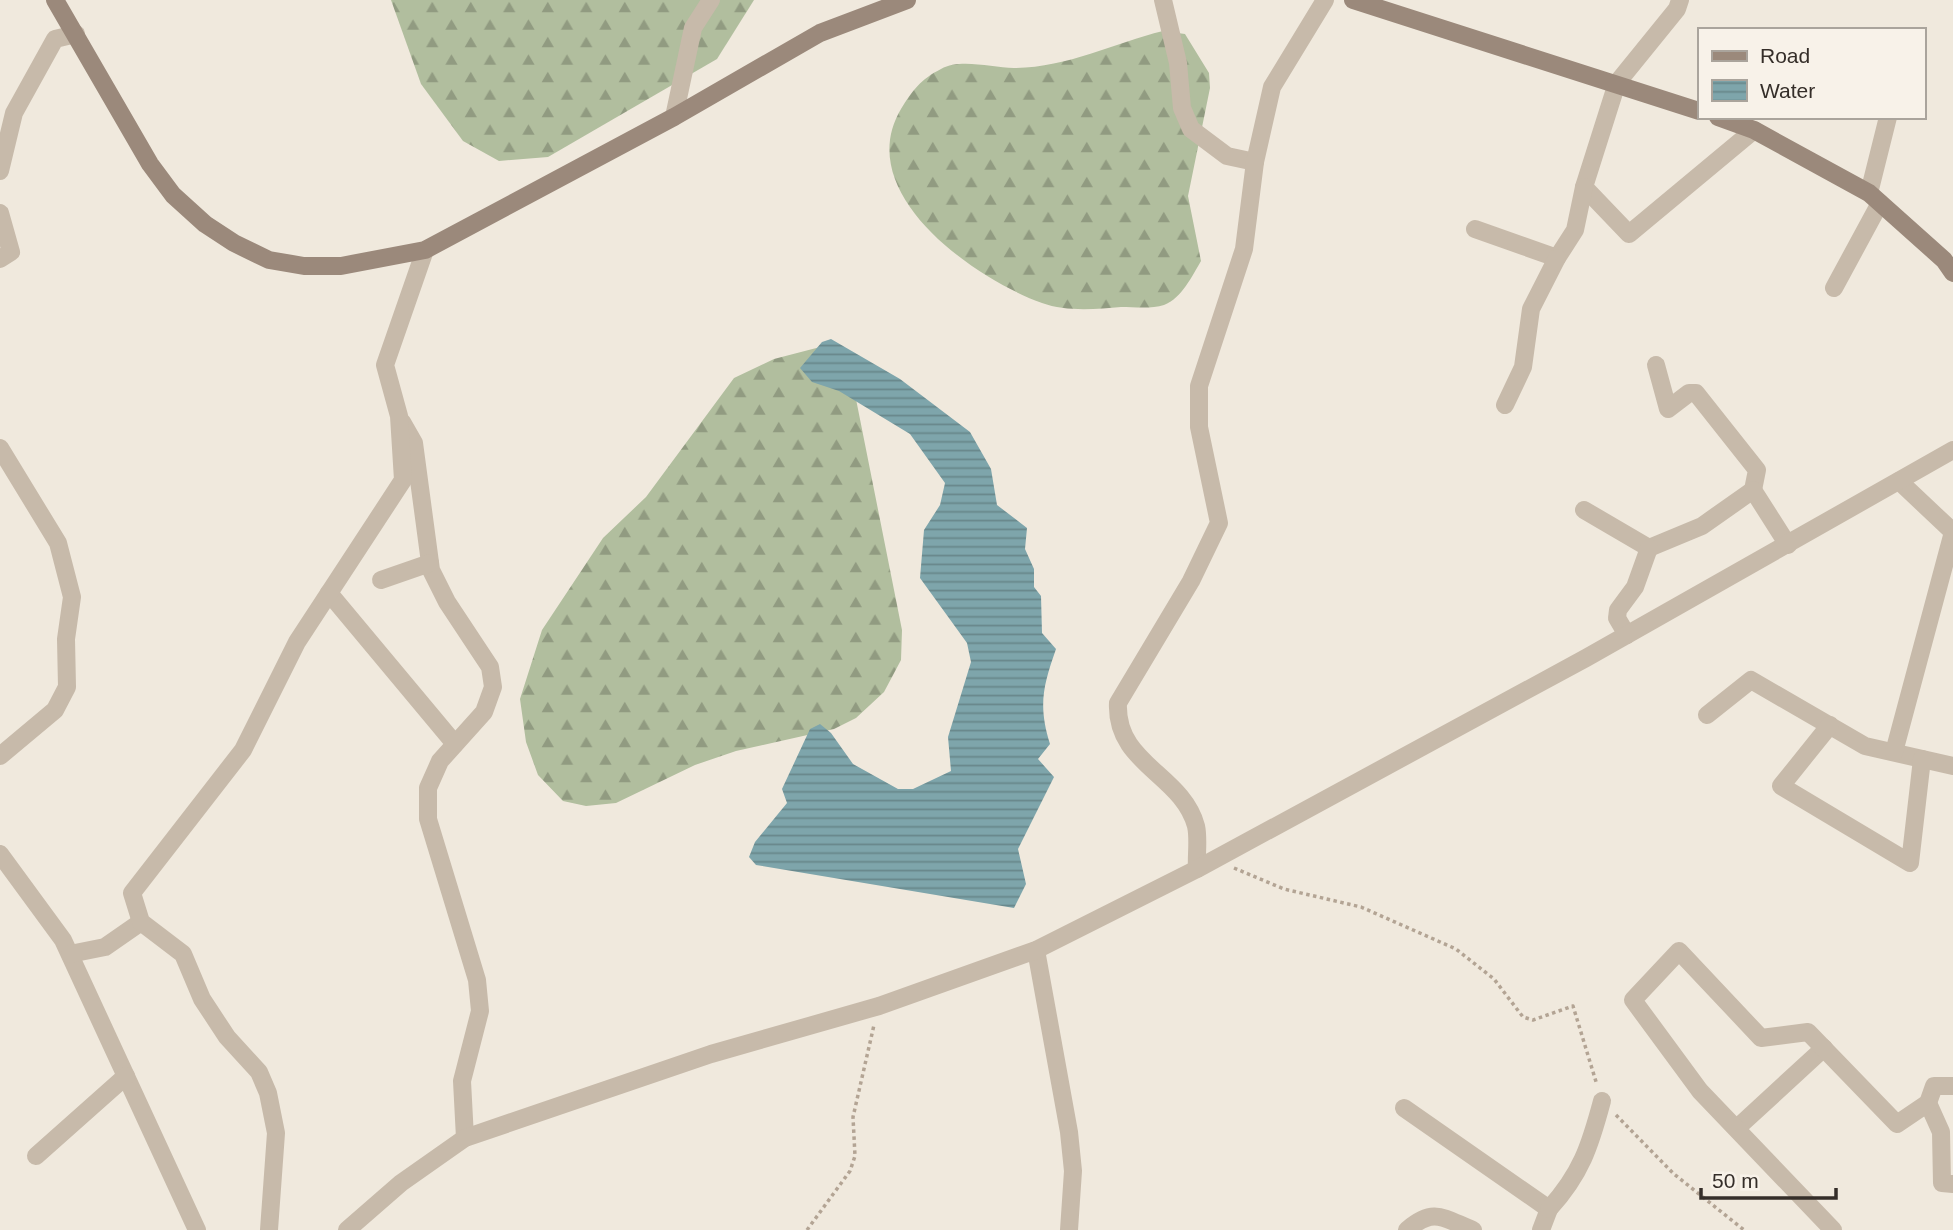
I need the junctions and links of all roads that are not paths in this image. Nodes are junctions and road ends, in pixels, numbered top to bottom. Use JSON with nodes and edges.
{"nodes":[{"id":1,"x":55,"y":0,"type":"edge"},
{"id":2,"x":712,"y":0,"type":"edge"},
{"id":3,"x":907,"y":0,"type":"edge"},
{"id":4,"x":1163,"y":0,"type":"edge"},
{"id":5,"x":1325,"y":0,"type":"edge"},
{"id":6,"x":1353,"y":0,"type":"edge"},
{"id":7,"x":1680,"y":0,"type":"edge"},
{"id":8,"x":76,"y":34,"type":"junction"},
{"id":9,"x":1617,"y":83,"type":"junction"},
{"id":10,"x":1698,"y":111,"type":"edge"},
{"id":11,"x":674,"y":117,"type":"junction"},
{"id":12,"x":1724,"y":119,"type":"edge"},
{"id":13,"x":1888,"y":119,"type":"edge"},
{"id":14,"x":1754,"y":130,"type":"junction"},
{"id":15,"x":1255,"y":162,"type":"junction"},
{"id":16,"x":0,"y":171,"type":"edge"},
{"id":17,"x":1584,"y":187,"type":"junction"},
{"id":18,"x":1874,"y":198,"type":"junction"},
{"id":19,"x":0,"y":213,"type":"edge"},
{"id":20,"x":1475,"y":229,"type":"dead end"},
{"id":21,"x":425,"y":250,"type":"junction"},
{"id":22,"x":1557,"y":258,"type":"junction"},
{"id":23,"x":0,"y":259,"type":"edge"},
{"id":24,"x":1953,"y":274,"type":"edge"},
{"id":25,"x":1834,"y":288,"type":"dead end"},
{"id":26,"x":1656,"y":365,"type":"dead end"},
{"id":27,"x":1505,"y":405,"type":"dead end"},
{"id":28,"x":398,"y":416,"type":"junction"},
{"id":29,"x":0,"y":448,"type":"edge"},
{"id":30,"x":1953,"y":450,"type":"edge"},
{"id":31,"x":1899,"y":481,"type":"junction"},
{"id":32,"x":1752,"y":490,"type":"junction"},
{"id":33,"x":1584,"y":510,"type":"dead end"},
{"id":34,"x":1788,"y":545,"type":"junction"},
{"id":35,"x":1649,"y":548,"type":"junction"},
{"id":36,"x":430,"y":563,"type":"junction"},
{"id":37,"x":382,"y":580,"type":"dead end"},
{"id":38,"x":329,"y":593,"type":"junction"},
{"id":39,"x":1627,"y":635,"type":"junction"},
{"id":40,"x":1707,"y":715,"type":"dead end"},
{"id":41,"x":1830,"y":725,"type":"junction"},
{"id":42,"x":455,"y":744,"type":"junction"},
{"id":43,"x":1894,"y":752,"type":"junction"},
{"id":44,"x":0,"y":756,"type":"edge"},
{"id":45,"x":1922,"y":759,"type":"junction"},
{"id":46,"x":1953,"y":766,"type":"edge"},
{"id":47,"x":0,"y":854,"type":"edge"},
{"id":48,"x":1196,"y":869,"type":"junction"},
{"id":49,"x":141,"y":922,"type":"junction"},
{"id":50,"x":1036,"y":950,"type":"junction"},
{"id":51,"x":70,"y":954,"type":"junction"},
{"id":52,"x":1824,"y":1048,"type":"junction"},
{"id":53,"x":126,"y":1076,"type":"junction"},
{"id":54,"x":1953,"y":1086,"type":"edge"},
{"id":55,"x":1602,"y":1101,"type":"road end"},
{"id":56,"x":1928,"y":1103,"type":"junction"},
{"id":57,"x":1404,"y":1108,"type":"dead end"},
{"id":58,"x":1737,"y":1128,"type":"junction"},
{"id":59,"x":465,"y":1138,"type":"junction"},
{"id":60,"x":36,"y":1156,"type":"dead end"},
{"id":61,"x":1953,"y":1184,"type":"edge"},
{"id":62,"x":1549,"y":1209,"type":"junction"},
{"id":63,"x":197,"y":1230,"type":"edge"},
{"id":64,"x":269,"y":1230,"type":"edge"},
{"id":65,"x":347,"y":1230,"type":"edge"},
{"id":66,"x":1069,"y":1230,"type":"edge"},
{"id":67,"x":1407,"y":1230,"type":"edge"},
{"id":68,"x":1473,"y":1230,"type":"edge"},
{"id":69,"x":1541,"y":1230,"type":"edge"},
{"id":70,"x":1833,"y":1230,"type":"edge"}],
"edges":[{"from":1,"to":8,"type":"street"},
{"from":2,"to":11,"type":"street"},
{"from":3,"to":11,"type":"street"},
{"from":4,"to":15,"type":"street"},
{"from":5,"to":15,"type":"street"},
{"from":6,"to":9,"type":"street"},
{"from":7,"to":9,"type":"street"},
{"from":8,"to":16,"type":"street"},
{"from":8,"to":21,"type":"street"},
{"from":9,"to":10,"type":"street"},
{"from":9,"to":17,"type":"street"},
{"from":11,"to":21,"type":"street"},
{"from":12,"to":14,"type":"street"},
{"from":13,"to":18,"type":"street"},
{"from":14,"to":17,"type":"street"},
{"from":14,"to":18,"type":"street"},
{"from":15,"to":48,"type":"street"},
{"from":17,"to":22,"type":"street"},
{"from":18,"to":24,"type":"street"},
{"from":18,"to":25,"type":"street"},
{"from":19,"to":23,"type":"street"},
{"from":20,"to":22,"type":"street"},
{"from":21,"to":28,"type":"street"},
{"from":22,"to":27,"type":"street"},
{"from":26,"to":32,"type":"street"},
{"from":28,"to":36,"type":"street"},
{"from":28,"to":38,"type":"street"},
{"from":29,"to":44,"type":"street"},
{"from":30,"to":31,"type":"street"},
{"from":31,"to":34,"type":"street"},
{"from":31,"to":43,"type":"street"},
{"from":32,"to":34,"type":"street"},
{"from":32,"to":35,"type":"street"},
{"from":33,"to":35,"type":"street"},
{"from":34,"to":39,"type":"street"},
{"from":35,"to":39,"type":"street"},
{"from":36,"to":37,"type":"street"},
{"from":36,"to":42,"type":"street"},
{"from":38,"to":42,"type":"street"},
{"from":38,"to":49,"type":"street"},
{"from":39,"to":48,"type":"street"},
{"from":40,"to":41,"type":"street"},
{"from":41,"to":43,"type":"street"},
{"from":41,"to":45,"type":"street"},
{"from":42,"to":59,"type":"street"},
{"from":43,"to":45,"type":"street"},
{"from":45,"to":46,"type":"street"},
{"from":47,"to":51,"type":"street"},
{"from":48,"to":50,"type":"street"},
{"from":49,"to":51,"type":"street"},
{"from":49,"to":64,"type":"street"},
{"from":50,"to":59,"type":"street"},
{"from":50,"to":66,"type":"street"},
{"from":51,"to":53,"type":"street"},
{"from":52,"to":56,"type":"street"},
{"from":52,"to":58,"type":"street"},
{"from":52,"to":58,"type":"street"},
{"from":53,"to":60,"type":"street"},
{"from":53,"to":63,"type":"street"},
{"from":54,"to":56,"type":"street"},
{"from":55,"to":62,"type":"street"},
{"from":56,"to":61,"type":"street"},
{"from":57,"to":62,"type":"street"},
{"from":58,"to":70,"type":"street"},
{"from":59,"to":65,"type":"street"},
{"from":62,"to":69,"type":"street"},
{"from":67,"to":68,"type":"street"}]}
